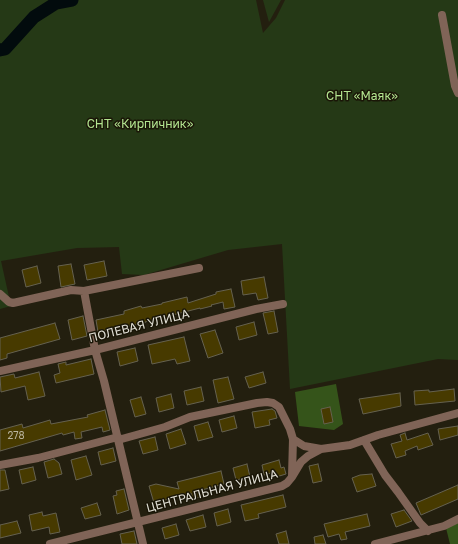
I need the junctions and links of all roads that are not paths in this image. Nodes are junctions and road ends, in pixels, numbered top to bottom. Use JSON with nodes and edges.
{"nodes":[{"id":1,"x":442,"y":15,"type":"dead end"},
{"id":2,"x":458,"y":93,"type":"edge"},
{"id":3,"x":199,"y":268,"type":"dead end"},
{"id":4,"x":84,"y":291,"type":"junction"},
{"id":5,"x":0,"y":294,"type":"edge"},
{"id":6,"x":283,"y":304,"type":"dead end"},
{"id":7,"x":95,"y":350,"type":"junction"},
{"id":8,"x":0,"y":371,"type":"edge"},
{"id":9,"x":458,"y":413,"type":"edge"},
{"id":10,"x":118,"y":438,"type":"junction"},
{"id":11,"x":293,"y":439,"type":"junction"},
{"id":12,"x":364,"y":440,"type":"junction"},
{"id":13,"x":321,"y":449,"type":"junction"},
{"id":14,"x":0,"y":465,"type":"edge"},
{"id":15,"x":292,"y":477,"type":"junction"},
{"id":16,"x":458,"y":518,"type":"edge"},
{"id":17,"x":139,"y":523,"type":"junction"},
{"id":18,"x":428,"y":531,"type":"junction"},
{"id":19,"x":50,"y":544,"type":"edge"},
{"id":20,"x":143,"y":544,"type":"edge"},
{"id":21,"x":375,"y":544,"type":"edge"}],
"edges":[{"from":1,"to":2,"type":"street"},
{"from":3,"to":4,"type":"street"},
{"from":4,"to":5,"type":"street"},
{"from":4,"to":7,"type":"street"},
{"from":6,"to":7,"type":"street","name":"ПОЛЕВАЯ УЛИЦА"},
{"from":7,"to":8,"type":"street","name":"ПОЛЕВАЯ УЛИЦА"},
{"from":7,"to":10,"type":"street"},
{"from":9,"to":12,"type":"street","name":"ЦЕНТРАЛЬНАЯ УЛИЦА"},
{"from":10,"to":11,"type":"street"},
{"from":10,"to":14,"type":"street"},
{"from":10,"to":17,"type":"street"},
{"from":11,"to":13,"type":"street"},
{"from":11,"to":15,"type":"street"},
{"from":12,"to":13,"type":"street","name":"ЦЕНТРАЛЬНАЯ УЛИЦА"},
{"from":12,"to":18,"type":"street"},
{"from":13,"to":15,"type":"street","name":"ЦЕНТРАЛЬНАЯ УЛИЦА"},
{"from":15,"to":17,"type":"street","name":"ЦЕНТРАЛЬНАЯ УЛИЦА"},
{"from":16,"to":18,"type":"street"},
{"from":17,"to":19,"type":"street","name":"ЦЕНТРАЛЬНАЯ УЛИЦА"},
{"from":17,"to":20,"type":"street"},
{"from":18,"to":21,"type":"street"}]}
